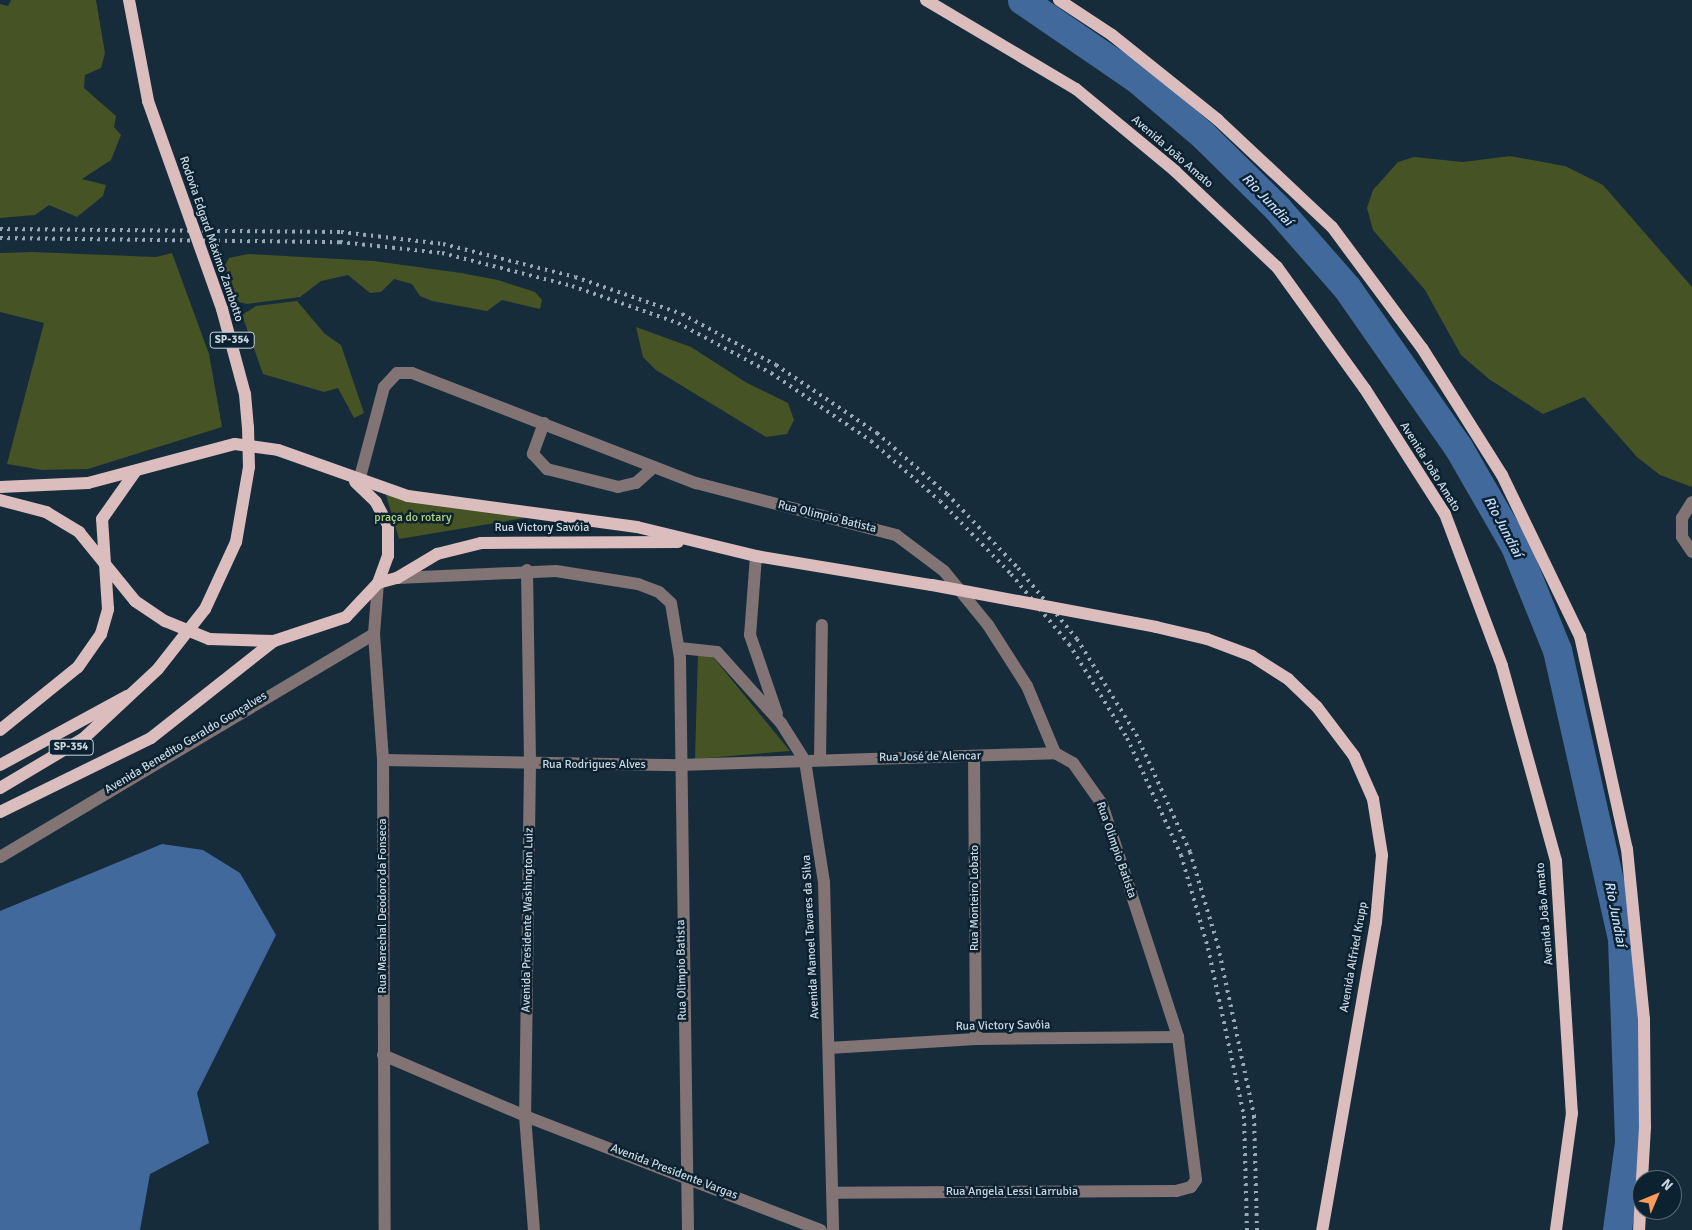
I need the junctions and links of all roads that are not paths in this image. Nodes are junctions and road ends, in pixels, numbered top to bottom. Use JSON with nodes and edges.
{"nodes":[{"id":1,"x":129,"y":0,"type":"edge"},
{"id":2,"x":926,"y":0,"type":"edge"},
{"id":3,"x":1059,"y":0,"type":"edge"},
{"id":4,"x":544,"y":424,"type":"junction"},
{"id":5,"x":654,"y":467,"type":"junction"},
{"id":6,"x":135,"y":472,"type":"junction"},
{"id":7,"x":355,"y":479,"type":"junction"},
{"id":8,"x":0,"y":487,"type":"edge"},
{"id":9,"x":0,"y":500,"type":"edge"},
{"id":10,"x":1692,"y":502,"type":"edge"},
{"id":11,"x":686,"y":542,"type":"junction"},
{"id":12,"x":1692,"y":552,"type":"edge"},
{"id":13,"x":756,"y":556,"type":"junction"},
{"id":14,"x":527,"y":570,"type":"junction"},
{"id":15,"x":108,"y":572,"type":"junction"},
{"id":16,"x":397,"y":578,"type":"junction"},
{"id":17,"x":378,"y":582,"type":"junction"},
{"id":18,"x":822,"y":624,"type":"dead end"},
{"id":19,"x":374,"y":634,"type":"junction"},
{"id":20,"x":274,"y":641,"type":"junction"},
{"id":21,"x":680,"y":648,"type":"junction"},
{"id":22,"x":132,"y":694,"type":"junction"},
{"id":23,"x":781,"y":723,"type":"junction"},
{"id":24,"x":0,"y":730,"type":"edge"},
{"id":25,"x":1056,"y":753,"type":"junction"},
{"id":26,"x":974,"y":756,"type":"junction"},
{"id":27,"x":383,"y":760,"type":"junction"},
{"id":28,"x":820,"y":760,"type":"junction"},
{"id":29,"x":805,"y":761,"type":"junction"},
{"id":30,"x":530,"y":764,"type":"junction"},
{"id":31,"x":0,"y":765,"type":"edge"},
{"id":32,"x":679,"y":765,"type":"junction"},
{"id":33,"x":0,"y":788,"type":"edge"},
{"id":34,"x":0,"y":812,"type":"edge"},
{"id":35,"x":0,"y":857,"type":"edge"},
{"id":36,"x":1178,"y":1037,"type":"junction"},
{"id":37,"x":976,"y":1039,"type":"junction"},
{"id":38,"x":829,"y":1048,"type":"junction"},
{"id":39,"x":383,"y":1055,"type":"junction"},
{"id":40,"x":525,"y":1116,"type":"junction"},
{"id":41,"x":685,"y":1175,"type":"junction"},
{"id":42,"x":1191,"y":1187,"type":"joint"},
{"id":43,"x":833,"y":1193,"type":"junction"},
{"id":44,"x":385,"y":1230,"type":"edge"},
{"id":45,"x":534,"y":1230,"type":"edge"},
{"id":46,"x":688,"y":1230,"type":"edge"},
{"id":47,"x":821,"y":1230,"type":"edge"},
{"id":48,"x":833,"y":1230,"type":"edge"},
{"id":49,"x":1322,"y":1230,"type":"edge"},
{"id":50,"x":1556,"y":1230,"type":"edge"},
{"id":51,"x":1639,"y":1230,"type":"edge"}],
"edges":[{"from":1,"to":22,"type":"main road","name":"Rodovia Edgard Máximo Zambotto","number":"SP-354","bridge":true},
{"from":2,"to":50,"type":"main road","name":"Avenida João Amato"},
{"from":3,"to":51,"type":"main road"},
{"from":4,"to":5,"type":"street","name":"Rua Olimpio Batista"},
{"from":4,"to":5,"type":"street"},
{"from":4,"to":7,"type":"street","name":"Rua Olimpio Batista"},
{"from":5,"to":25,"type":"street","name":"Rua Olimpio Batista"},
{"from":6,"to":7,"type":"main road"},
{"from":6,"to":8,"type":"main road"},
{"from":6,"to":15,"type":"main road"},
{"from":7,"to":11,"type":"main road"},
{"from":7,"to":17,"type":"main road"},
{"from":9,"to":15,"type":"main road"},
{"from":10,"to":12,"type":"street"},
{"from":11,"to":13,"type":"main road","name":"Avenida Alfried Krupp"},
{"from":11,"to":16,"type":"main road","name":"Rua Victory Savóia"},
{"from":13,"to":23,"type":"street"},
{"from":13,"to":49,"type":"main road","name":"Avenida Alfried Krupp","bridge":true},
{"from":14,"to":16,"type":"street"},
{"from":14,"to":21,"type":"street"},
{"from":14,"to":30,"type":"street","name":"Avenida Presidente Washington Luiz"},
{"from":15,"to":20,"type":"main road"},
{"from":15,"to":24,"type":"main road"},
{"from":16,"to":17,"type":"main road","name":"Rua Victory Savóia"},
{"from":17,"to":19,"type":"street","name":"Rua Marechal Deodoro da Fonseca"},
{"from":17,"to":20,"type":"main road"},
{"from":18,"to":28,"type":"street"},
{"from":19,"to":27,"type":"street","name":"Rua Marechal Deodoro da Fonseca"},
{"from":19,"to":35,"type":"street","name":"Avenida Benedito Geraldo Gonçalves"},
{"from":20,"to":34,"type":"main road"},
{"from":21,"to":23,"type":"street","name":"Avenida Manoel Tavares da Silva"},
{"from":21,"to":32,"type":"street"},
{"from":22,"to":31,"type":"main road","name":"Rodovia Edgard Máximo Zambotto","number":"SP-354"},
{"from":22,"to":33,"type":"main road","name":"Rodovia Edgard Máximo Zambotto","number":"SP-354"},
{"from":23,"to":29,"type":"street","name":"Avenida Manoel Tavares da Silva"},
{"from":25,"to":26,"type":"street","name":"Rua José de Alencar"},
{"from":25,"to":36,"type":"street","name":"Rua Olimpio Batista"},
{"from":26,"to":28,"type":"street","name":"Rua José de Alencar"},
{"from":26,"to":37,"type":"street","name":"Rua Monteiro Lobato"},
{"from":27,"to":30,"type":"street","name":"Rua Rodrigues Alves"},
{"from":27,"to":39,"type":"street","name":"Rua Marechal Deodoro da Fonseca"},
{"from":28,"to":29,"type":"street","name":"Rua José de Alencar"},
{"from":29,"to":32,"type":"street","name":"Rua Rodrigues Alves"},
{"from":29,"to":38,"type":"street","name":"Avenida Manoel Tavares da Silva"},
{"from":30,"to":32,"type":"street","name":"Rua Rodrigues Alves"},
{"from":30,"to":40,"type":"street","name":"Avenida Presidente Washington Luiz"},
{"from":32,"to":41,"type":"street","name":"Rua Olimpio Batista"},
{"from":36,"to":37,"type":"street","name":"Rua Victory Savóia"},
{"from":36,"to":42,"type":"street","name":"Rua Olimpio Batista"},
{"from":37,"to":38,"type":"street","name":"Rua Victory Savóia"},
{"from":38,"to":43,"type":"street","name":"Avenida Manoel Tavares da Silva"},
{"from":39,"to":40,"type":"street"},
{"from":39,"to":44,"type":"street","name":"Rua Marechal Deodoro da Fonseca"},
{"from":40,"to":41,"type":"street","name":"Avenida Presidente Vargas"},
{"from":40,"to":45,"type":"street","name":"Avenida Presidente Washington Luiz"},
{"from":41,"to":46,"type":"street"},
{"from":41,"to":47,"type":"street","name":"Avenida Presidente Vargas"},
{"from":42,"to":43,"type":"street","name":"Rua Angela Lessi Larrubia"},
{"from":43,"to":48,"type":"street","name":"Avenida Manoel Tavares da Silva"}]}
